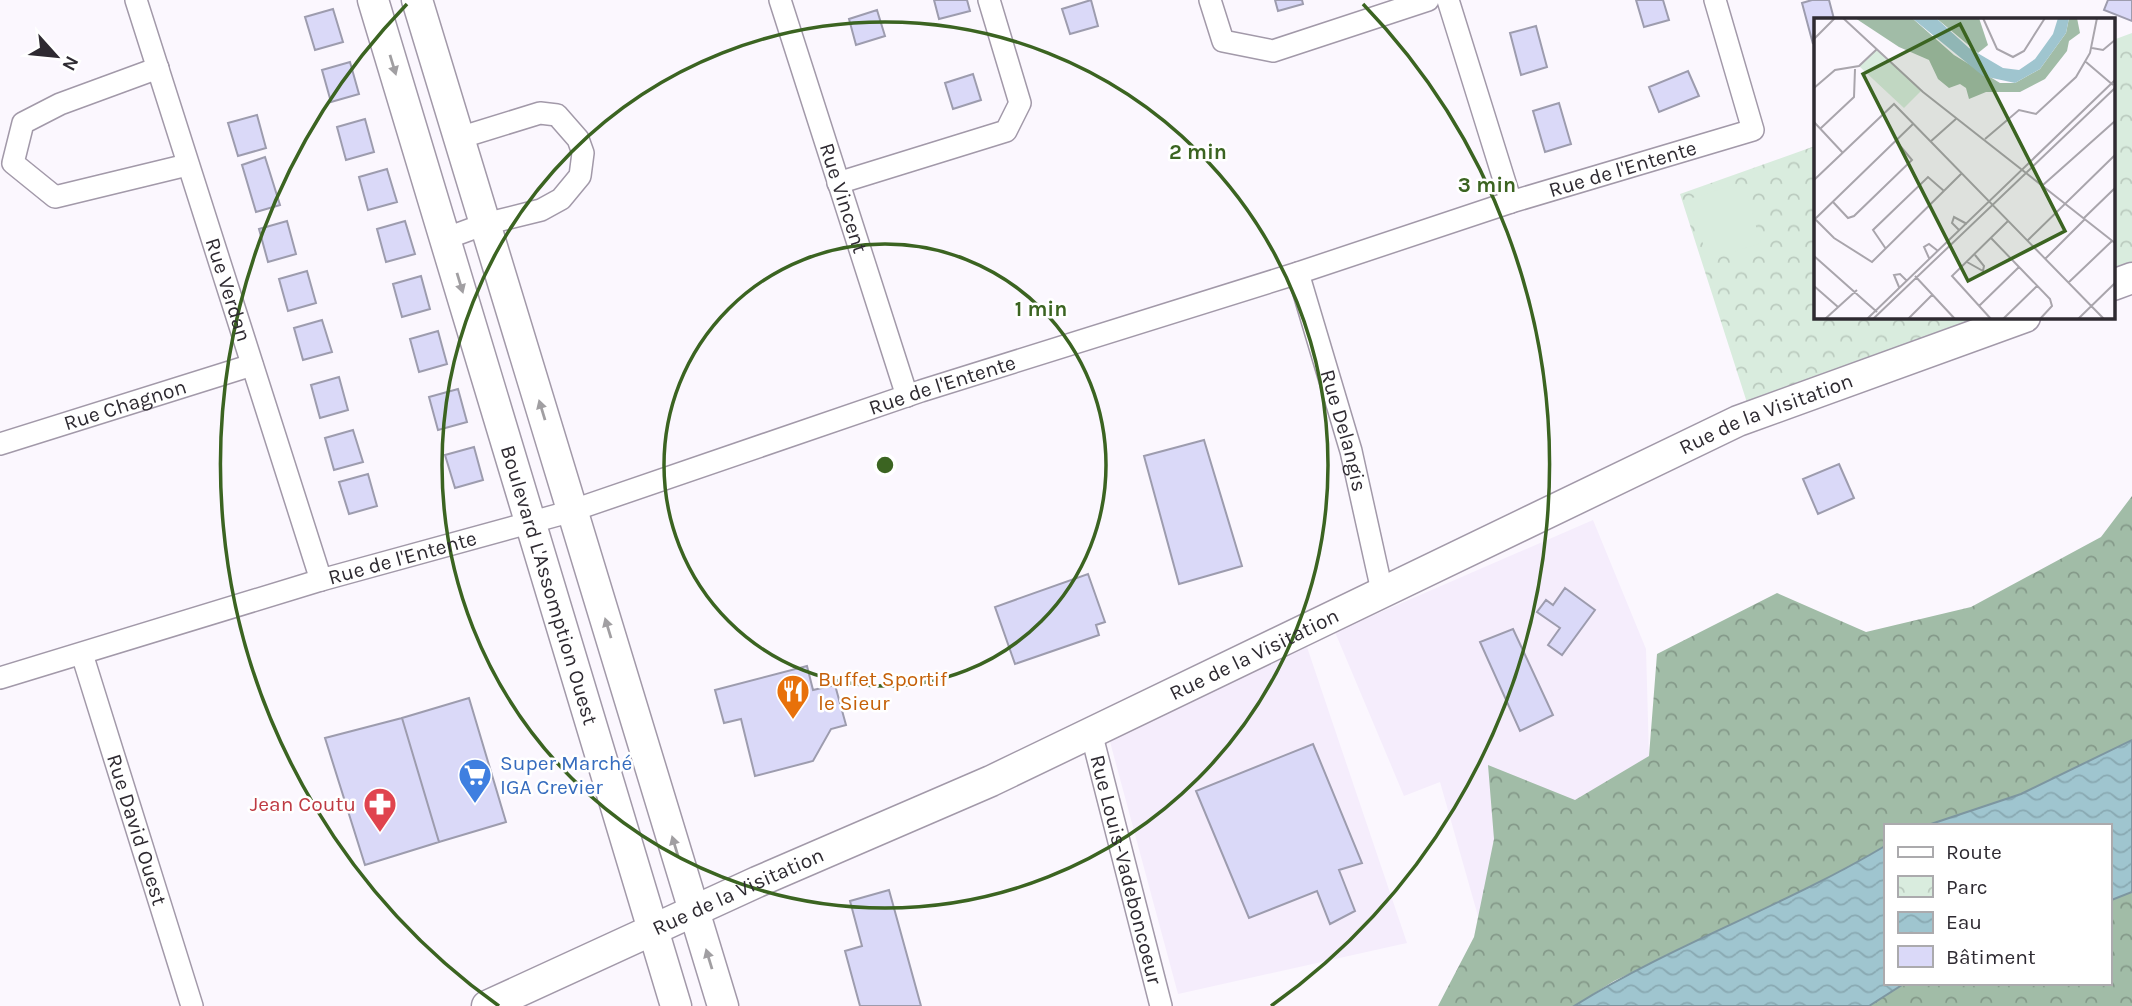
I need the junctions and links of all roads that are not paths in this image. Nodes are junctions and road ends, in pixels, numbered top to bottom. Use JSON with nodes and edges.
{"nodes":[{"id":1,"x":136,"y":0,"type":"edge"},
{"id":2,"x":373,"y":0,"type":"edge"},
{"id":3,"x":417,"y":0,"type":"edge"},
{"id":4,"x":780,"y":0,"type":"edge"},
{"id":5,"x":989,"y":0,"type":"edge"},
{"id":6,"x":1210,"y":0,"type":"edge"},
{"id":7,"x":1428,"y":0,"type":"edge"},
{"id":8,"x":1448,"y":0,"type":"edge"},
{"id":9,"x":1715,"y":0,"type":"edge"},
{"id":10,"x":158,"y":68,"type":"junction"},
{"id":11,"x":459,"y":138,"type":"junction"},
{"id":12,"x":187,"y":165,"type":"junction"},
{"id":13,"x":838,"y":183,"type":"junction"},
{"id":14,"x":1511,"y":202,"type":"junction"},
{"id":15,"x":485,"y":224,"type":"junction"},
{"id":16,"x":447,"y":239,"type":"junction"},
{"id":17,"x":1298,"y":273,"type":"junction"},
{"id":18,"x":2132,"y":278,"type":"edge"},
{"id":19,"x":2114,"y":285,"type":"edge"},
{"id":20,"x":2022,"y":318,"type":"edge"},
{"id":21,"x":251,"y":365,"type":"junction"},
{"id":22,"x":906,"y":396,"type":"junction"},
{"id":23,"x":0,"y":444,"type":"edge"},
{"id":24,"x":573,"y":510,"type":"junction"},
{"id":25,"x":533,"y":522,"type":"junction"},
{"id":26,"x":321,"y":580,"type":"junction"},
{"id":27,"x":1382,"y":591,"type":"junction"},
{"id":28,"x":82,"y":654,"type":"junction"},
{"id":29,"x":0,"y":678,"type":"edge"},
{"id":30,"x":1091,"y":732,"type":"junction"},
{"id":31,"x":695,"y":911,"type":"junction"},
{"id":32,"x":652,"y":930,"type":"junction"},
{"id":33,"x":192,"y":1006,"type":"edge"},
{"id":34,"x":487,"y":1006,"type":"edge"},
{"id":35,"x":677,"y":1006,"type":"edge"},
{"id":36,"x":723,"y":1006,"type":"edge"},
{"id":37,"x":1161,"y":1006,"type":"edge"}],
"edges":[{"from":1,"to":10,"type":"street","name":"Rue Verdan"},
{"from":2,"to":16,"type":"street","name":"Boulevard L'Assomption Ouest","one_way":true},
{"from":3,"to":11,"type":"street","name":"Boulevard L'Assomption Ouest"},
{"from":4,"to":13,"type":"street","name":"Rue Vincent"},
{"from":5,"to":13,"type":"street"},
{"from":6,"to":7,"type":"street"},
{"from":8,"to":14,"type":"street"},
{"from":9,"to":14,"type":"street","name":"Rue de l'Entente"},
{"from":10,"to":12,"type":"street","name":"Rue Verdan"},
{"from":10,"to":12,"type":"street"},
{"from":11,"to":15,"type":"street","name":"Boulevard L'Assomption Ouest"},
{"from":11,"to":15,"type":"street"},
{"from":12,"to":21,"type":"street","name":"Rue Verdan"},
{"from":13,"to":22,"type":"street","name":"Rue Vincent"},
{"from":14,"to":17,"type":"street","name":"Rue de l'Entente"},
{"from":15,"to":16,"type":"street"},
{"from":24,"to":15,"type":"street","name":"Boulevard L'Assomption Ouest","one_way":true},
{"from":16,"to":25,"type":"street","name":"Boulevard L'Assomption Ouest","one_way":true},
{"from":17,"to":22,"type":"street","name":"Rue de l'Entente"},
{"from":17,"to":27,"type":"street","name":"Rue Delangis"},
{"from":18,"to":19,"type":"street"},
{"from":20,"to":27,"type":"street","name":"Rue de la Visitation"},
{"from":21,"to":23,"type":"street","name":"Rue Chagnon"},
{"from":21,"to":26,"type":"street","name":"Rue Verdan"},
{"from":22,"to":24,"type":"street","name":"Rue de l'Entente"},
{"from":24,"to":25,"type":"street","name":"Rue de l'Entente"},
{"from":31,"to":24,"type":"street","name":"Boulevard L'Assomption Ouest","one_way":true},
{"from":25,"to":26,"type":"street","name":"Rue de l'Entente"},
{"from":25,"to":32,"type":"street","name":"Boulevard L'Assomption Ouest"},
{"from":26,"to":28,"type":"street","name":"Rue de l'Entente"},
{"from":27,"to":30,"type":"street","name":"Rue de la Visitation"},
{"from":28,"to":29,"type":"street","name":"Rue de l'Entente"},
{"from":28,"to":33,"type":"street","name":"Rue David Ouest"},
{"from":30,"to":31,"type":"street","name":"Rue de la Visitation"},
{"from":30,"to":37,"type":"street","name":"Rue Louis-Vadeboncoeur"},
{"from":31,"to":32,"type":"street","name":"Rue de la Visitation"},
{"from":36,"to":31,"type":"street","name":"Boulevard L'Assomption Ouest","one_way":true},
{"from":32,"to":34,"type":"street","name":"Rue de la Visitation"},
{"from":32,"to":35,"type":"street","name":"Boulevard L'Assomption Ouest"}]}
